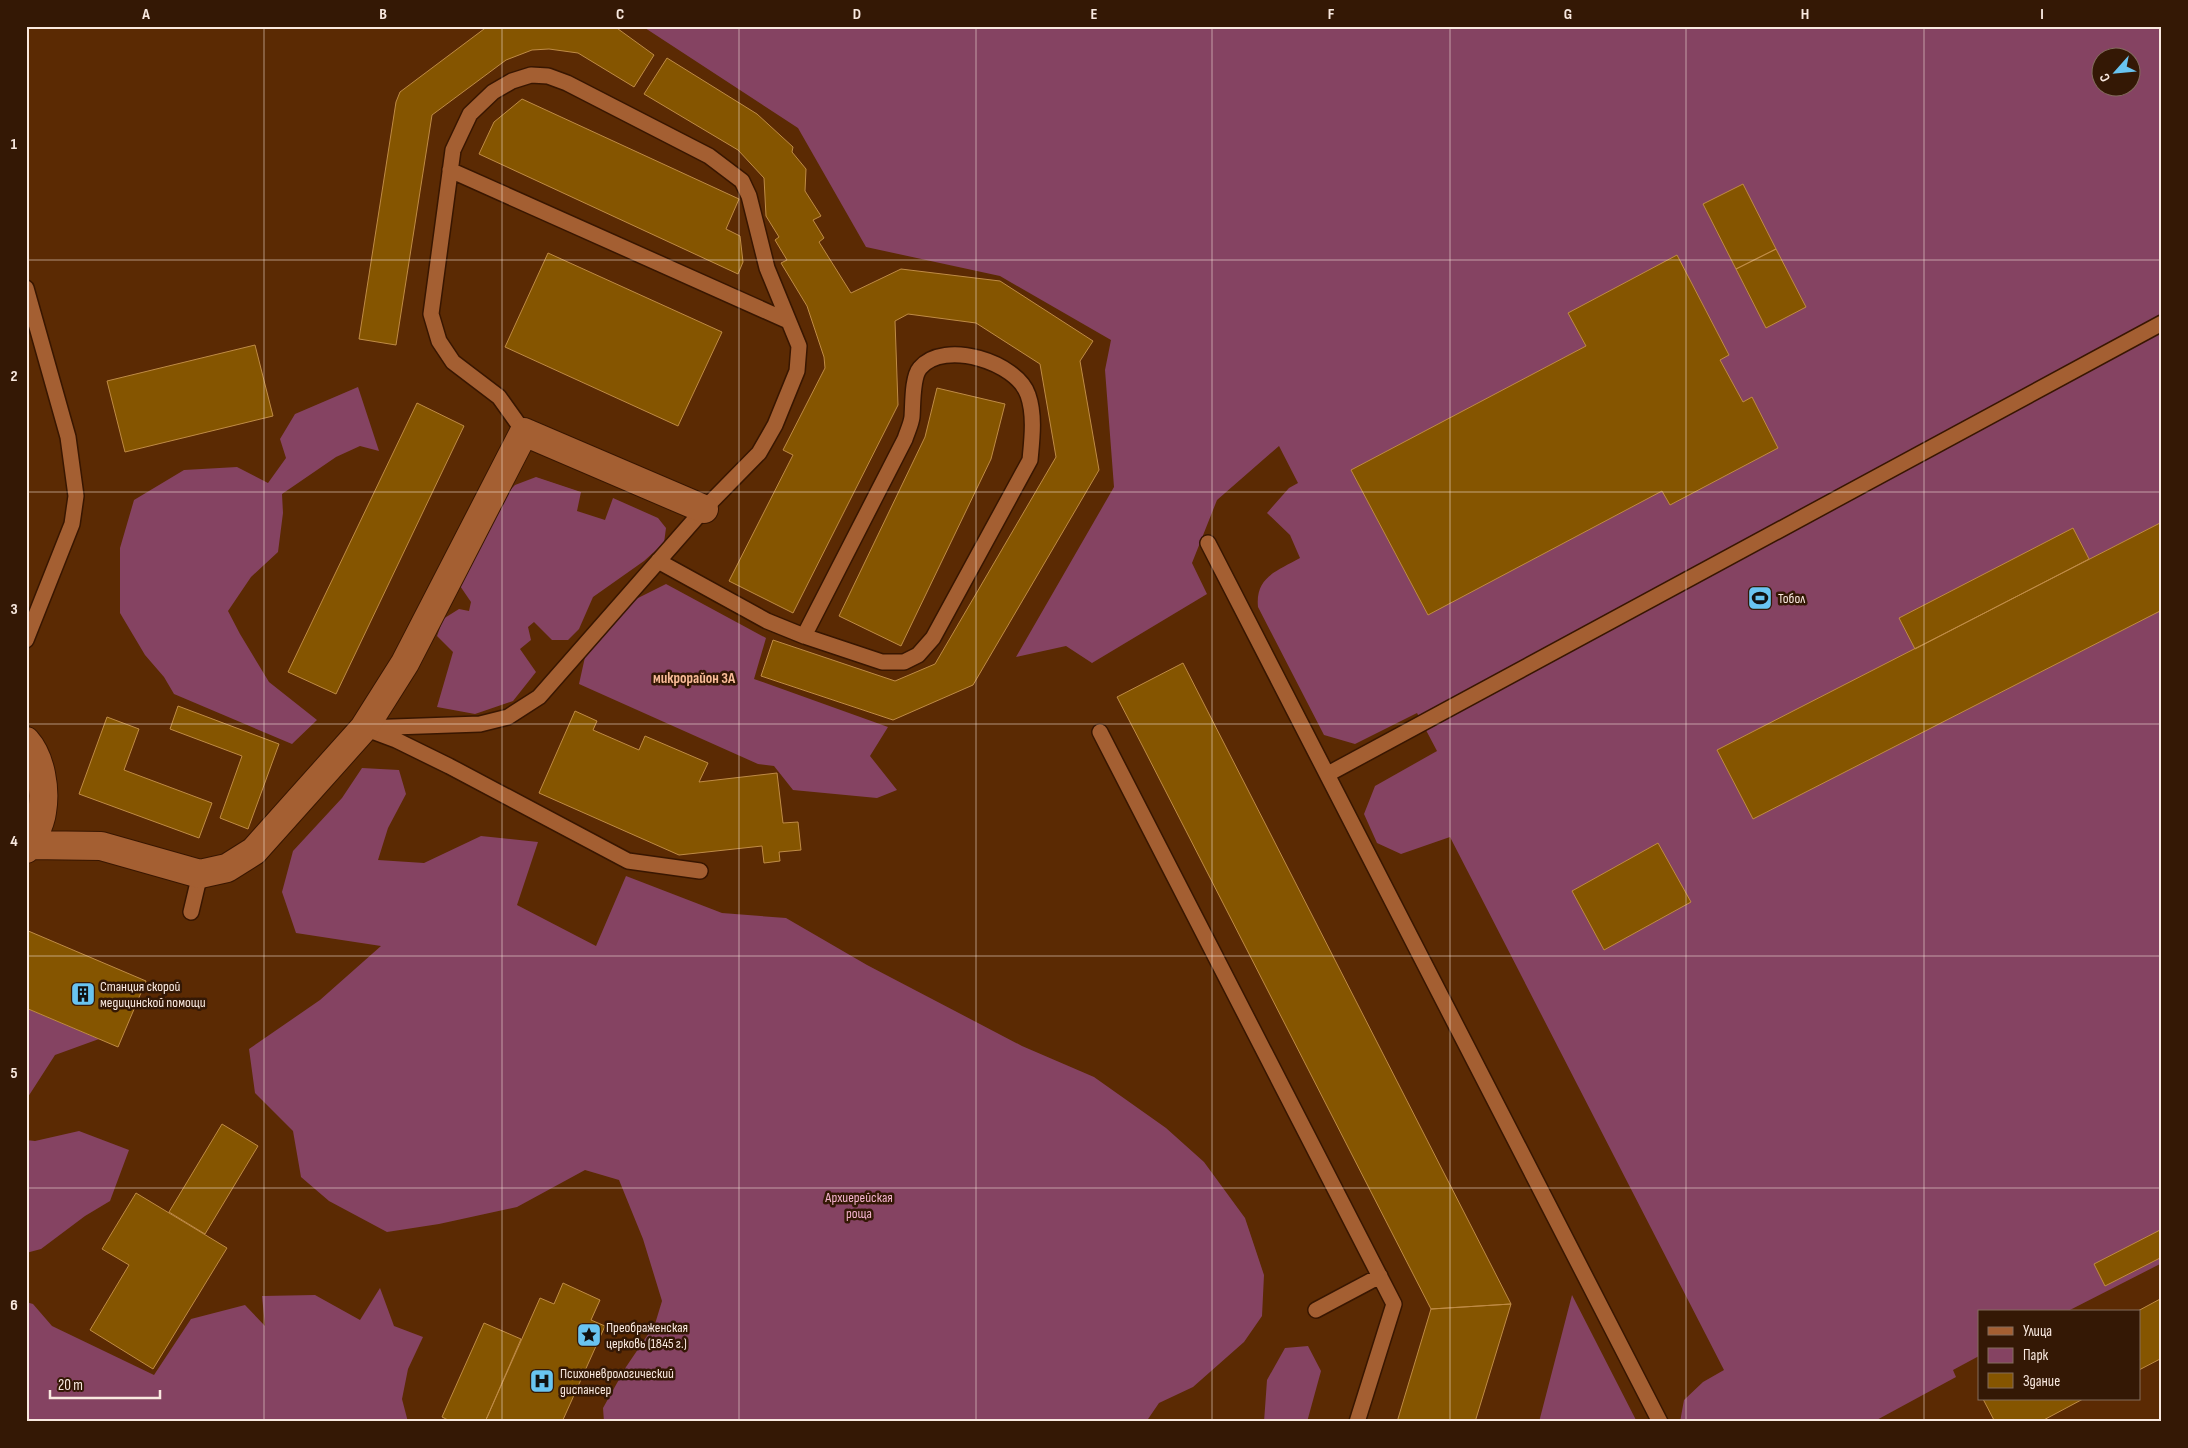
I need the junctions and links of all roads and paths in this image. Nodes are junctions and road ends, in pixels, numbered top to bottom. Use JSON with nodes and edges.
{"nodes":[{"id":1,"x":450,"y":170,"type":"junction"},
{"id":2,"x":26,"y":288,"type":"edge"},
{"id":3,"x":788,"y":321,"type":"junction"},
{"id":4,"x":2162,"y":323,"type":"edge"},
{"id":5,"x":524,"y":432,"type":"junction"},
{"id":6,"x":704,"y":509,"type":"junction"},
{"id":7,"x":1208,"y":543,"type":"dead end"},
{"id":8,"x":658,"y":561,"type":"junction"},
{"id":9,"x":804,"y":636,"type":"junction"},
{"id":10,"x":26,"y":640,"type":"edge"},
{"id":11,"x":364,"y":728,"type":"junction"},
{"id":12,"x":1100,"y":732,"type":"dead end"},
{"id":13,"x":26,"y":741,"type":"edge"},
{"id":14,"x":1328,"y":774,"type":"junction"},
{"id":15,"x":28,"y":847,"type":"edge"},
{"id":16,"x":700,"y":871,"type":"dead end"},
{"id":17,"x":200,"y":874,"type":"junction"},
{"id":18,"x":191,"y":912,"type":"dead end"},
{"id":19,"x":1380,"y":1276,"type":"junction"},
{"id":20,"x":1316,"y":1310,"type":"dead end"},
{"id":21,"x":1357,"y":1422,"type":"edge"},
{"id":22,"x":1660,"y":1422,"type":"edge"}],
"edges":[{"from":1,"to":3,"type":"lane"},
{"from":1,"to":3,"type":"lane"},
{"from":1,"to":5,"type":"lane"},
{"from":2,"to":10,"type":"lane"},
{"from":3,"to":6,"type":"lane"},
{"from":4,"to":14,"type":"lane"},
{"from":5,"to":6,"type":"street"},
{"from":5,"to":11,"type":"street"},
{"from":6,"to":8,"type":"lane"},
{"from":7,"to":14,"type":"lane"},
{"from":8,"to":9,"type":"lane"},
{"from":8,"to":11,"type":"lane"},
{"from":9,"to":9,"type":"lane"},
{"from":11,"to":16,"type":"lane"},
{"from":11,"to":17,"type":"street"},
{"from":12,"to":19,"type":"lane"},
{"from":13,"to":15,"type":"street"},
{"from":14,"to":22,"type":"lane"},
{"from":15,"to":17,"type":"street"},
{"from":17,"to":18,"type":"lane"},
{"from":19,"to":20,"type":"lane"},
{"from":19,"to":21,"type":"lane"}]}
